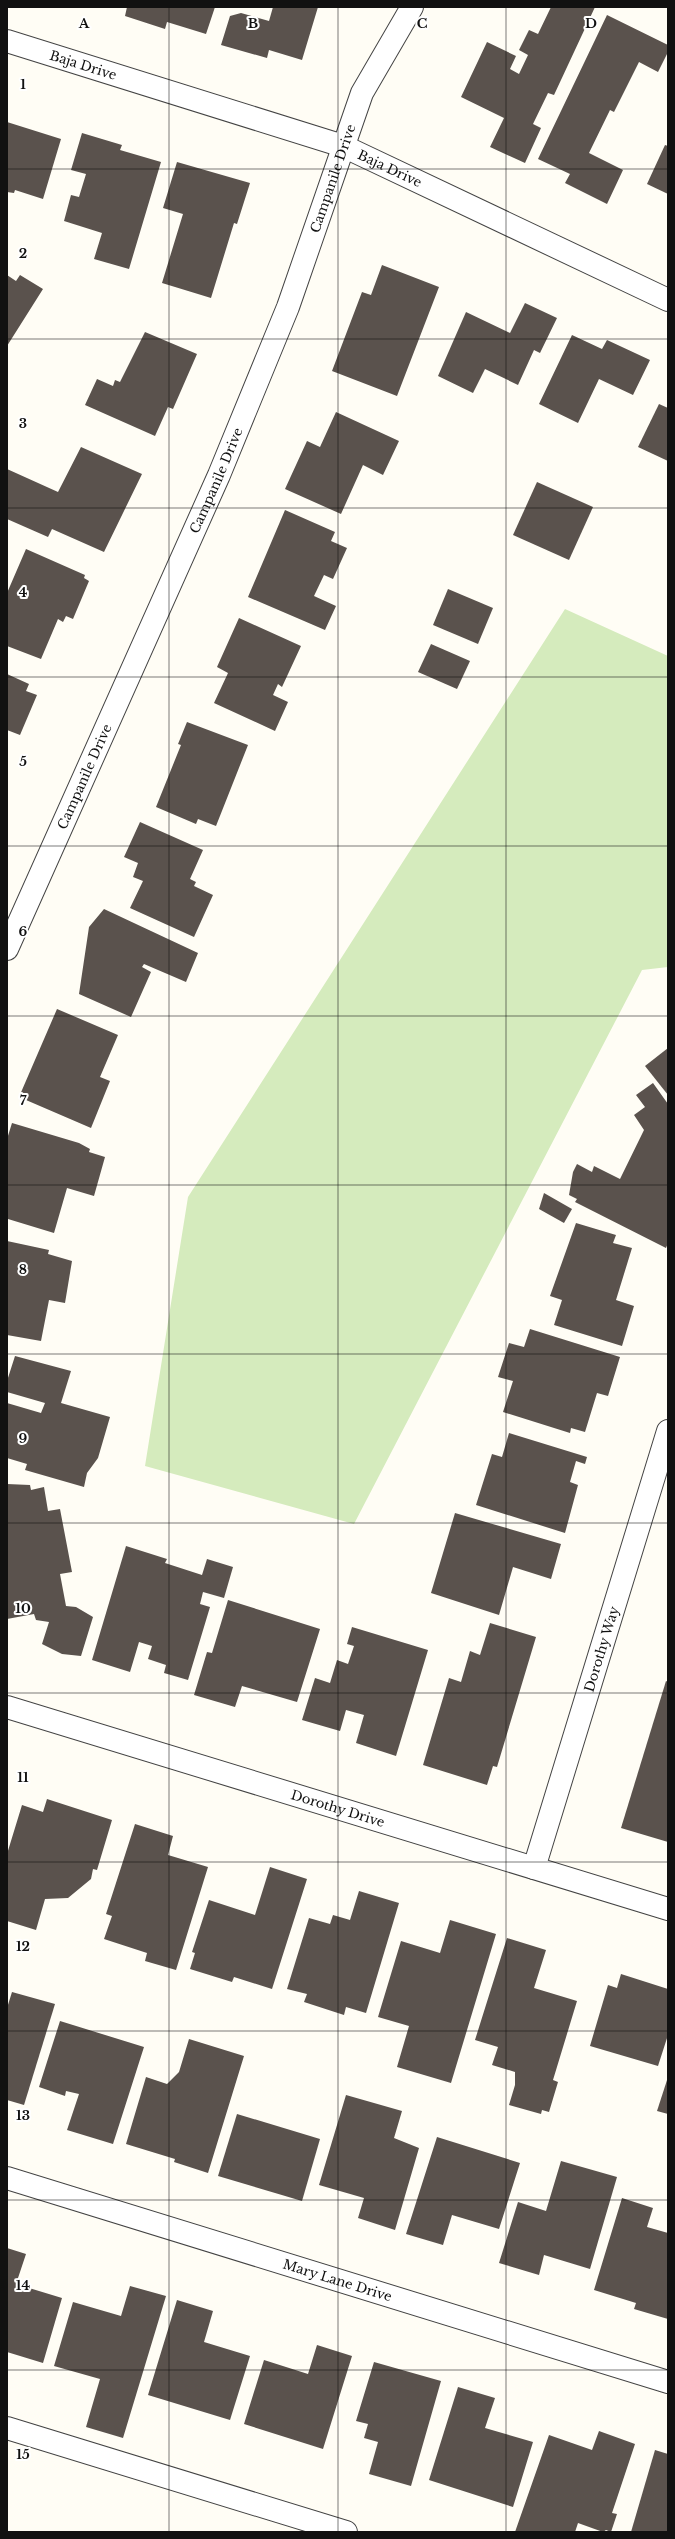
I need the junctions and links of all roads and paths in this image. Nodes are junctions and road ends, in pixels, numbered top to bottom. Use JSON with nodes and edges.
{"nodes":[{"id":1,"x":412,"y":7,"type":"edge"},
{"id":2,"x":7,"y":41,"type":"edge"},
{"id":3,"x":343,"y":146,"type":"junction"},
{"id":4,"x":668,"y":300,"type":"edge"},
{"id":5,"x":7,"y":950,"type":"edge"},
{"id":6,"x":668,"y":1431,"type":"edge"},
{"id":7,"x":7,"y":1707,"type":"edge"},
{"id":8,"x":534,"y":1868,"type":"junction"},
{"id":9,"x":668,"y":1909,"type":"edge"},
{"id":10,"x":7,"y":2178,"type":"edge"},
{"id":11,"x":668,"y":2382,"type":"edge"},
{"id":12,"x":7,"y":2428,"type":"edge"},
{"id":13,"x":346,"y":2532,"type":"edge"}],
"edges":[{"from":1,"to":3,"type":"street","name":"Campanile Drive"},
{"from":2,"to":3,"type":"street","name":"Baja Drive"},
{"from":3,"to":4,"type":"street","name":"Baja Drive"},
{"from":3,"to":5,"type":"street","name":"Campanile Drive"},
{"from":6,"to":8,"type":"street","name":"Dorothy Way"},
{"from":7,"to":8,"type":"street","name":"Dorothy Drive"},
{"from":8,"to":9,"type":"street","name":"Dorothy Drive"},
{"from":10,"to":11,"type":"street","name":"Mary Lane Drive"},
{"from":12,"to":13,"type":"street"}]}
